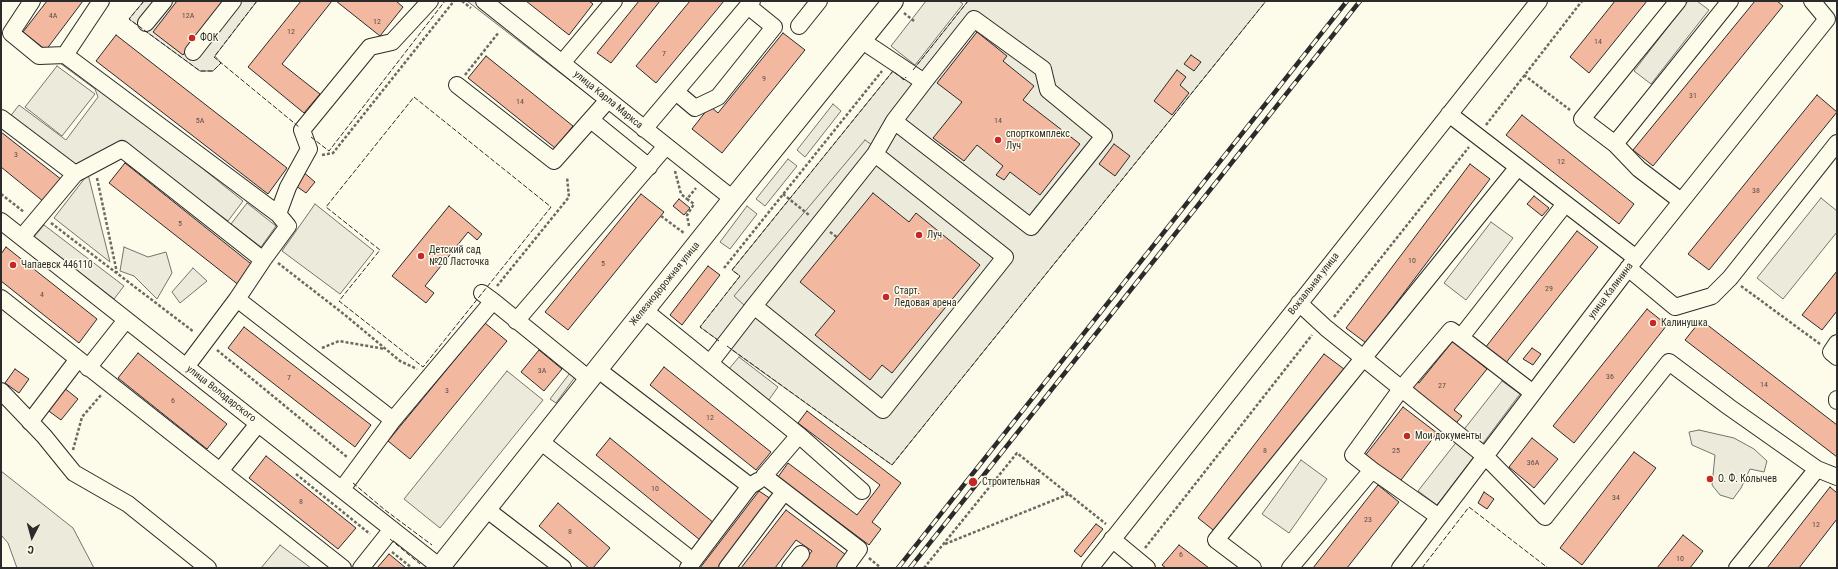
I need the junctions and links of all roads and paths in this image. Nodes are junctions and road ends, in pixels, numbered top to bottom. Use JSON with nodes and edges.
{"nodes":[{"id":1,"x":32,"y":1,"type":"edge"},
{"id":2,"x":101,"y":1,"type":"edge"},
{"id":3,"x":164,"y":1,"type":"edge"},
{"id":4,"x":233,"y":1,"type":"edge"},
{"id":5,"x":430,"y":1,"type":"edge"},
{"id":6,"x":454,"y":1,"type":"edge"},
{"id":7,"x":484,"y":1,"type":"edge"},
{"id":8,"x":819,"y":1,"type":"edge"},
{"id":9,"x":893,"y":1,"type":"edge"},
{"id":10,"x":1538,"y":1,"type":"edge"},
{"id":11,"x":1582,"y":1,"type":"edge"},
{"id":12,"x":1678,"y":1,"type":"edge"},
{"id":13,"x":1730,"y":1,"type":"edge"},
{"id":14,"x":1812,"y":1,"type":"edge"},
{"id":15,"x":609,"y":3,"type":"edge"},
{"id":16,"x":750,"y":4,"type":"edge"},
{"id":17,"x":146,"y":23,"type":"dead end"},
{"id":18,"x":799,"y":26,"type":"dead end"},
{"id":19,"x":501,"y":30,"type":"dead end"},
{"id":20,"x":861,"y":40,"type":"junction"},
{"id":21,"x":193,"y":52,"type":"dead end"},
{"id":22,"x":65,"y":55,"type":"junction"},
{"id":23,"x":562,"y":63,"type":"junction"},
{"id":24,"x":884,"y":67,"type":"dead end"},
{"id":25,"x":1524,"y":75,"type":"junction"},
{"id":26,"x":924,"y":82,"type":"junction"},
{"id":27,"x":457,"y":85,"type":"joint"},
{"id":28,"x":676,"y":92,"type":"junction"},
{"id":29,"x":608,"y":100,"type":"junction"},
{"id":30,"x":1449,"y":114,"type":"junction"},
{"id":31,"x":1,"y":118,"type":"edge"},
{"id":32,"x":1582,"y":119,"type":"junction"},
{"id":33,"x":591,"y":120,"type":"junction"},
{"id":34,"x":894,"y":121,"type":"junction"},
{"id":35,"x":644,"y":129,"type":"junction"},
{"id":36,"x":1477,"y":136,"type":"junction"},
{"id":37,"x":1837,"y":143,"type":"edge"},
{"id":38,"x":1615,"y":144,"type":"junction"},
{"id":39,"x":666,"y":146,"type":"junction"},
{"id":40,"x":875,"y":154,"type":"junction"},
{"id":41,"x":302,"y":160,"type":"junction"},
{"id":42,"x":1518,"y":167,"type":"junction"},
{"id":43,"x":649,"y":168,"type":"junction"},
{"id":44,"x":674,"y":170,"type":"dead end"},
{"id":45,"x":74,"y":174,"type":"junction"},
{"id":46,"x":97,"y":177,"type":"dead end"},
{"id":47,"x":567,"y":178,"type":"dead end"},
{"id":48,"x":696,"y":188,"type":"dead end"},
{"id":49,"x":1,"y":194,"type":"edge"},
{"id":50,"x":687,"y":199,"type":"junction"},
{"id":51,"x":732,"y":199,"type":"junction"},
{"id":52,"x":1681,"y":201,"type":"junction"},
{"id":53,"x":1566,"y":204,"type":"junction"},
{"id":54,"x":278,"y":214,"type":"junction"},
{"id":55,"x":661,"y":216,"type":"dead end"},
{"id":56,"x":36,"y":220,"type":"junction"},
{"id":57,"x":1,"y":221,"type":"edge"},
{"id":58,"x":690,"y":227,"type":"dead end"},
{"id":59,"x":688,"y":236,"type":"dead end"},
{"id":60,"x":22,"y":237,"type":"junction"},
{"id":61,"x":265,"y":257,"type":"junction"},
{"id":62,"x":1632,"y":263,"type":"junction"},
{"id":63,"x":724,"y":268,"type":"dead end"},
{"id":64,"x":117,"y":273,"type":"junction"},
{"id":65,"x":1730,"y":278,"type":"junction"},
{"id":66,"x":488,"y":297,"type":"junction"},
{"id":67,"x":1,"y":298,"type":"edge"},
{"id":68,"x":237,"y":299,"type":"junction"},
{"id":69,"x":1300,"y":303,"type":"junction"},
{"id":70,"x":754,"y":306,"type":"junction"},
{"id":71,"x":644,"y":310,"type":"junction"},
{"id":72,"x":126,"y":320,"type":"junction"},
{"id":73,"x":516,"y":321,"type":"junction"},
{"id":74,"x":1326,"y":328,"type":"junction"},
{"id":75,"x":1461,"y":337,"type":"junction"},
{"id":76,"x":205,"y":340,"type":"junction"},
{"id":77,"x":386,"y":349,"type":"junction"},
{"id":78,"x":1835,"y":351,"type":"edge"},
{"id":79,"x":307,"y":354,"type":"junction"},
{"id":80,"x":1364,"y":357,"type":"junction"},
{"id":81,"x":83,"y":363,"type":"junction"},
{"id":82,"x":710,"y":363,"type":"junction"},
{"id":83,"x":438,"y":366,"type":"junction"},
{"id":84,"x":186,"y":367,"type":"junction"},
{"id":85,"x":593,"y":374,"type":"junction"},
{"id":86,"x":107,"y":382,"type":"junction"},
{"id":87,"x":1401,"y":389,"type":"junction"},
{"id":88,"x":1,"y":391,"type":"edge"},
{"id":89,"x":1533,"y":393,"type":"junction"},
{"id":90,"x":393,"y":420,"type":"junction"},
{"id":91,"x":30,"y":422,"type":"junction"},
{"id":92,"x":258,"y":424,"type":"junction"},
{"id":93,"x":800,"y":436,"type":"junction"},
{"id":94,"x":540,"y":441,"type":"junction"},
{"id":95,"x":1485,"y":456,"type":"junction"},
{"id":96,"x":359,"y":466,"type":"junction"},
{"id":97,"x":69,"y":467,"type":"junction"},
{"id":98,"x":1817,"y":469,"type":"junction"},
{"id":99,"x":1372,"y":470,"type":"junction"},
{"id":100,"x":220,"y":472,"type":"junction"},
{"id":101,"x":764,"y":476,"type":"junction"},
{"id":102,"x":1837,"y":477,"type":"edge"},
{"id":103,"x":750,"y":486,"type":"junction"},
{"id":104,"x":342,"y":489,"type":"junction"},
{"id":105,"x":862,"y":491,"type":"dead end"},
{"id":106,"x":784,"y":492,"type":"junction"},
{"id":107,"x":1069,"y":494,"type":"junction"},
{"id":108,"x":486,"y":509,"type":"junction"},
{"id":109,"x":1439,"y":517,"type":"junction"},
{"id":110,"x":392,"y":529,"type":"junction"},
{"id":111,"x":1117,"y":534,"type":"junction"},
{"id":112,"x":945,"y":544,"type":"junction"},
{"id":113,"x":801,"y":554,"type":"dead end"},
{"id":114,"x":1143,"y":558,"type":"edge"},
{"id":115,"x":691,"y":565,"type":"edge"},
{"id":116,"x":208,"y":568,"type":"edge"},
{"id":117,"x":343,"y":568,"type":"edge"},
{"id":118,"x":361,"y":568,"type":"edge"},
{"id":119,"x":440,"y":568,"type":"edge"},
{"id":120,"x":563,"y":568,"type":"edge"},
{"id":121,"x":728,"y":568,"type":"edge"},
{"id":122,"x":790,"y":568,"type":"edge"},
{"id":123,"x":844,"y":568,"type":"edge"},
{"id":124,"x":924,"y":568,"type":"edge"},
{"id":125,"x":1090,"y":568,"type":"edge"},
{"id":126,"x":1253,"y":568,"type":"edge"},
{"id":127,"x":1290,"y":568,"type":"edge"},
{"id":128,"x":1400,"y":568,"type":"edge"},
{"id":129,"x":1738,"y":568,"type":"edge"}],
"edges":[{"from":1,"to":22,"type":"street"},
{"from":2,"to":22,"type":"street"},
{"from":3,"to":17,"type":"street"},
{"from":4,"to":21,"type":"street"},
{"from":5,"to":41,"type":"street"},
{"from":6,"to":41,"type":"path"},
{"from":7,"to":23,"type":"street","name":"улица Карла Маркса"},
{"from":8,"to":18,"type":"street"},
{"from":9,"to":20,"type":"main road","name":"Железнодорожная улица"},
{"from":10,"to":30,"type":"street","name":"Вокзальная улица"},
{"from":11,"to":25,"type":"path"},
{"from":12,"to":32,"type":"street"},
{"from":13,"to":38,"type":"street"},
{"from":14,"to":52,"type":"street","name":"улица Калинина"},
{"from":15,"to":23,"type":"street"},
{"from":16,"to":28,"type":"street"},
{"from":16,"to":28,"type":"street"},
{"from":19,"to":27,"type":"path"},
{"from":20,"to":26,"type":"street"},
{"from":20,"to":51,"type":"main road","name":"Железнодорожная улица"},
{"from":22,"to":54,"type":"street"},
{"from":23,"to":29,"type":"street","name":"улица Карла Маркса"},
{"from":24,"to":63,"type":"path"},
{"from":25,"to":32,"type":"path"},
{"from":25,"to":36,"type":"path"},
{"from":26,"to":34,"type":"street"},
{"from":26,"to":34,"type":"street"},
{"from":27,"to":33,"type":"street"},
{"from":28,"to":35,"type":"street"},
{"from":29,"to":33,"type":"street"},
{"from":29,"to":35,"type":"street","name":"улица Карла Маркса"},
{"from":30,"to":36,"type":"street"},
{"from":30,"to":69,"type":"street","name":"Вокзальная улица"},
{"from":31,"to":45,"type":"street"},
{"from":32,"to":38,"type":"street"},
{"from":33,"to":43,"type":"street"},
{"from":34,"to":40,"type":"street"},
{"from":35,"to":39,"type":"street","name":"улица Карла Маркса"},
{"from":36,"to":42,"type":"street"},
{"from":36,"to":74,"type":"path"},
{"from":37,"to":65,"type":"street"},
{"from":38,"to":52,"type":"street"},
{"from":39,"to":43,"type":"street"},
{"from":39,"to":51,"type":"street","name":"улица Карла Маркса"},
{"from":40,"to":70,"type":"street"},
{"from":40,"to":70,"type":"street"},
{"from":41,"to":54,"type":"street"},
{"from":42,"to":53,"type":"street"},
{"from":42,"to":80,"type":"street"},
{"from":43,"to":73,"type":"street"},
{"from":44,"to":50,"type":"path"},
{"from":45,"to":56,"type":"street"},
{"from":45,"to":61,"type":"street"},
{"from":46,"to":64,"type":"path"},
{"from":47,"to":66,"type":"path"},
{"from":48,"to":50,"type":"path"},
{"from":49,"to":56,"type":"path"},
{"from":50,"to":58,"type":"path"},
{"from":51,"to":71,"type":"main road","name":"Железнодорожная улица"},
{"from":52,"to":62,"type":"street","name":"улица Калинина"},
{"from":53,"to":62,"type":"street"},
{"from":53,"to":75,"type":"street"},
{"from":54,"to":61,"type":"street"},
{"from":55,"to":59,"type":"path"},
{"from":56,"to":60,"type":"street"},
{"from":56,"to":64,"type":"path"},
{"from":57,"to":60,"type":"street","name":"улица Володарского"},
{"from":60,"to":72,"type":"street","name":"улица Володарского"},
{"from":61,"to":68,"type":"street"},
{"from":61,"to":77,"type":"path"},
{"from":62,"to":65,"type":"street"},
{"from":62,"to":89,"type":"street","name":"улица Калинина"},
{"from":64,"to":76,"type":"path"},
{"from":65,"to":78,"type":"path"},
{"from":66,"to":73,"type":"street"},
{"from":66,"to":83,"type":"street"},
{"from":67,"to":81,"type":"street"},
{"from":68,"to":76,"type":"street"},
{"from":68,"to":79,"type":"street"},
{"from":69,"to":74,"type":"street"},
{"from":69,"to":111,"type":"street","name":"Вокзальная улица"},
{"from":70,"to":82,"type":"street"},
{"from":71,"to":82,"type":"street"},
{"from":71,"to":85,"type":"main road","name":"Железнодорожная улица"},
{"from":72,"to":81,"type":"street"},
{"from":72,"to":84,"type":"street","name":"улица Володарского"},
{"from":73,"to":85,"type":"street"},
{"from":74,"to":80,"type":"street"},
{"from":74,"to":114,"type":"path"},
{"from":75,"to":87,"type":"street"},
{"from":75,"to":89,"type":"street"},
{"from":76,"to":84,"type":"street"},
{"from":76,"to":96,"type":"path"},
{"from":77,"to":79,"type":"path"},
{"from":77,"to":83,"type":"path"},
{"from":79,"to":90,"type":"street"},
{"from":80,"to":87,"type":"street"},
{"from":80,"to":126,"type":"street"},
{"from":81,"to":86,"type":"street"},
{"from":81,"to":91,"type":"street"},
{"from":82,"to":93,"type":"street"},
{"from":83,"to":90,"type":"street"},
{"from":84,"to":92,"type":"street","name":"улица Володарского"},
{"from":85,"to":94,"type":"main road","name":"Железнодорожная улица"},
{"from":85,"to":103,"type":"street"},
{"from":86,"to":97,"type":"path"},
{"from":86,"to":100,"type":"street"},
{"from":87,"to":95,"type":"street"},
{"from":87,"to":99,"type":"street"},
{"from":88,"to":91,"type":"street"},
{"from":89,"to":95,"type":"street","name":"улица Калинина"},
{"from":90,"to":96,"type":"street"},
{"from":91,"to":97,"type":"street"},
{"from":92,"to":100,"type":"street"},
{"from":92,"to":104,"type":"street","name":"улица Володарского"},
{"from":93,"to":101,"type":"street"},
{"from":93,"to":105,"type":"street"},
{"from":94,"to":108,"type":"main road","name":"Железнодорожная улица"},
{"from":94,"to":115,"type":"street"},
{"from":95,"to":98,"type":"street"},
{"from":95,"to":109,"type":"street","name":"улица Калинина"},
{"from":96,"to":104,"type":"street"},
{"from":97,"to":116,"type":"street"},
{"from":98,"to":102,"type":"street"},
{"from":98,"to":129,"type":"street"},
{"from":99,"to":109,"type":"street"},
{"from":99,"to":127,"type":"street"},
{"from":100,"to":117,"type":"street"},
{"from":101,"to":103,"type":"street"},
{"from":101,"to":106,"type":"street"},
{"from":103,"to":115,"type":"street"},
{"from":104,"to":110,"type":"street","name":"улица Володарского"},
{"from":106,"to":121,"type":"street"},
{"from":106,"to":123,"type":"street"},
{"from":107,"to":111,"type":"path"},
{"from":107,"to":112,"type":"path"},
{"from":107,"to":112,"type":"path"},
{"from":108,"to":119,"type":"main road","name":"Железнодорожная улица"},
{"from":108,"to":120,"type":"street"},
{"from":109,"to":128,"type":"street","name":"улица Калинина"},
{"from":110,"to":118,"type":"street"},
{"from":110,"to":119,"type":"street","name":"улица Володарского"},
{"from":111,"to":114,"type":"street"},
{"from":111,"to":114,"type":"path"},
{"from":111,"to":125,"type":"street","name":"Вокзальная улица"},
{"from":112,"to":124,"type":"path"},
{"from":113,"to":122,"type":"street"}]}
